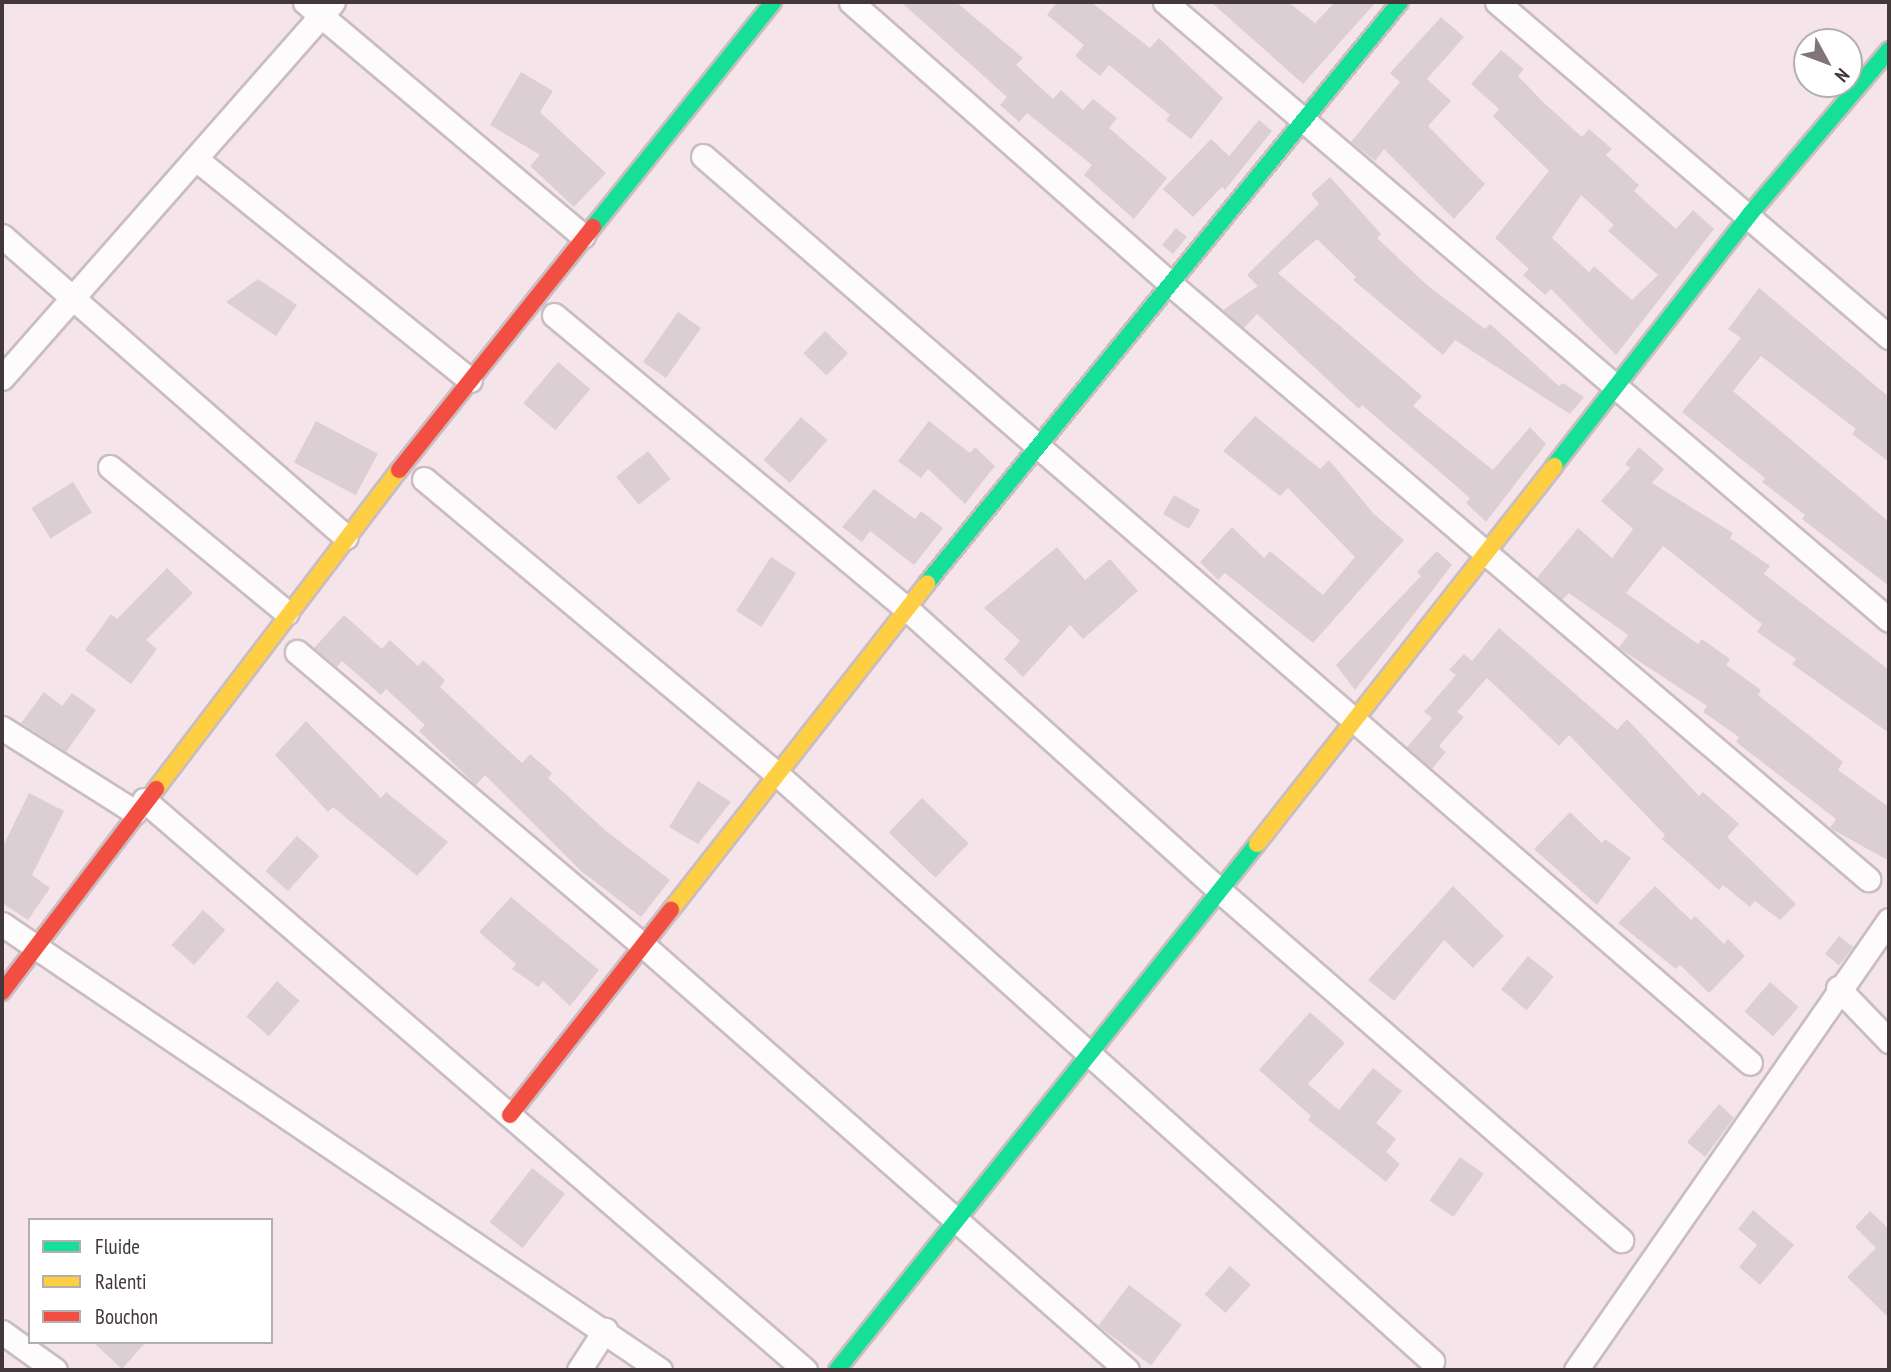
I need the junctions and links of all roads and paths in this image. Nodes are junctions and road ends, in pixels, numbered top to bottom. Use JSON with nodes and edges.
{"nodes":[{"id":1,"x":773,"y":2,"type":"edge"},
{"id":2,"x":851,"y":2,"type":"edge"},
{"id":3,"x":1165,"y":2,"type":"edge"},
{"id":4,"x":1400,"y":2,"type":"edge"},
{"id":5,"x":1497,"y":2,"type":"edge"},
{"id":6,"x":320,"y":6,"type":"edge"},
{"id":7,"x":1889,"y":50,"type":"edge"},
{"id":8,"x":1301,"y":120,"type":"junction"},
{"id":9,"x":703,"y":156,"type":"dead end"},
{"id":10,"x":196,"y":159,"type":"junction"},
{"id":11,"x":1750,"y":214,"type":"junction"},
{"id":12,"x":2,"y":236,"type":"edge"},
{"id":13,"x":583,"y":236,"type":"junction"},
{"id":14,"x":1173,"y":286,"type":"junction"},
{"id":15,"x":74,"y":299,"type":"junction"},
{"id":16,"x":554,"y":315,"type":"dead end"},
{"id":17,"x":1889,"y":337,"type":"edge"},
{"id":18,"x":2,"y":378,"type":"edge"},
{"id":19,"x":470,"y":380,"type":"junction"},
{"id":20,"x":1617,"y":384,"type":"junction"},
{"id":21,"x":1036,"y":444,"type":"junction"},
{"id":22,"x":110,"y":467,"type":"dead end"},
{"id":23,"x":424,"y":480,"type":"dead end"},
{"id":24,"x":346,"y":537,"type":"junction"},
{"id":25,"x":1486,"y":554,"type":"junction"},
{"id":26,"x":907,"y":609,"type":"junction"},
{"id":27,"x":288,"y":613,"type":"junction"},
{"id":28,"x":1889,"y":620,"type":"edge"},
{"id":29,"x":297,"y":652,"type":"dead end"},
{"id":30,"x":1354,"y":723,"type":"junction"},
{"id":31,"x":2,"y":728,"type":"edge"},
{"id":32,"x":776,"y":774,"type":"junction"},
{"id":33,"x":140,"y":806,"type":"junction"},
{"id":34,"x":1868,"y":879,"type":"dead end"},
{"id":35,"x":1220,"y":891,"type":"junction"},
{"id":36,"x":1889,"y":920,"type":"edge"},
{"id":37,"x":2,"y":924,"type":"edge"},
{"id":38,"x":35,"y":945,"type":"junction"},
{"id":39,"x":643,"y":945,"type":"junction"},
{"id":40,"x":1838,"y":988,"type":"junction"},
{"id":41,"x":2,"y":992,"type":"edge"},
{"id":42,"x":1889,"y":1041,"type":"edge"},
{"id":43,"x":1089,"y":1054,"type":"junction"},
{"id":44,"x":1750,"y":1063,"type":"dead end"},
{"id":45,"x":510,"y":1115,"type":"junction"},
{"id":46,"x":953,"y":1223,"type":"junction"},
{"id":47,"x":1621,"y":1240,"type":"dead end"},
{"id":48,"x":605,"y":1330,"type":"junction"},
{"id":49,"x":2,"y":1332,"type":"edge"},
{"id":50,"x":1432,"y":1361,"type":"dead end"},
{"id":51,"x":55,"y":1370,"type":"edge"},
{"id":52,"x":579,"y":1370,"type":"edge"},
{"id":53,"x":660,"y":1370,"type":"edge"},
{"id":54,"x":805,"y":1370,"type":"edge"},
{"id":55,"x":837,"y":1370,"type":"edge"},
{"id":56,"x":1126,"y":1370,"type":"edge"},
{"id":57,"x":1576,"y":1370,"type":"edge"}],
"edges":[{"from":1,"to":13,"type":"street"},
{"from":2,"to":14,"type":"street"},
{"from":3,"to":8,"type":"street"},
{"from":4,"to":8,"type":"street"},
{"from":5,"to":11,"type":"street"},
{"from":6,"to":10,"type":"street"},
{"from":6,"to":13,"type":"street"},
{"from":7,"to":11,"type":"street"},
{"from":8,"to":14,"type":"street"},
{"from":8,"to":20,"type":"street"},
{"from":9,"to":21,"type":"street"},
{"from":10,"to":15,"type":"street"},
{"from":10,"to":19,"type":"street"},
{"from":11,"to":17,"type":"street"},
{"from":11,"to":20,"type":"street"},
{"from":12,"to":15,"type":"street"},
{"from":13,"to":19,"type":"street"},
{"from":14,"to":21,"type":"street"},
{"from":14,"to":25,"type":"street"},
{"from":15,"to":18,"type":"street"},
{"from":15,"to":24,"type":"street"},
{"from":16,"to":26,"type":"street"},
{"from":19,"to":24,"type":"street"},
{"from":20,"to":25,"type":"street"},
{"from":20,"to":28,"type":"street"},
{"from":21,"to":26,"type":"street"},
{"from":21,"to":30,"type":"street"},
{"from":22,"to":27,"type":"street"},
{"from":23,"to":32,"type":"street"},
{"from":24,"to":27,"type":"street"},
{"from":25,"to":30,"type":"street"},
{"from":25,"to":34,"type":"street"},
{"from":26,"to":32,"type":"street"},
{"from":26,"to":35,"type":"street"},
{"from":27,"to":33,"type":"street"},
{"from":29,"to":39,"type":"street"},
{"from":30,"to":35,"type":"street"},
{"from":30,"to":44,"type":"street"},
{"from":31,"to":33,"type":"street"},
{"from":32,"to":39,"type":"street"},
{"from":32,"to":43,"type":"street"},
{"from":33,"to":38,"type":"street"},
{"from":33,"to":45,"type":"street"},
{"from":35,"to":43,"type":"street"},
{"from":35,"to":47,"type":"street"},
{"from":36,"to":40,"type":"street"},
{"from":37,"to":38,"type":"street"},
{"from":38,"to":41,"type":"street"},
{"from":38,"to":48,"type":"street"},
{"from":39,"to":45,"type":"street"},
{"from":39,"to":46,"type":"street"},
{"from":40,"to":42,"type":"street"},
{"from":40,"to":57,"type":"street"},
{"from":43,"to":46,"type":"street"},
{"from":43,"to":50,"type":"street"},
{"from":45,"to":54,"type":"street"},
{"from":46,"to":55,"type":"street"},
{"from":46,"to":56,"type":"street"},
{"from":48,"to":52,"type":"street"},
{"from":48,"to":53,"type":"street"},
{"from":49,"to":51,"type":"street"}]}
